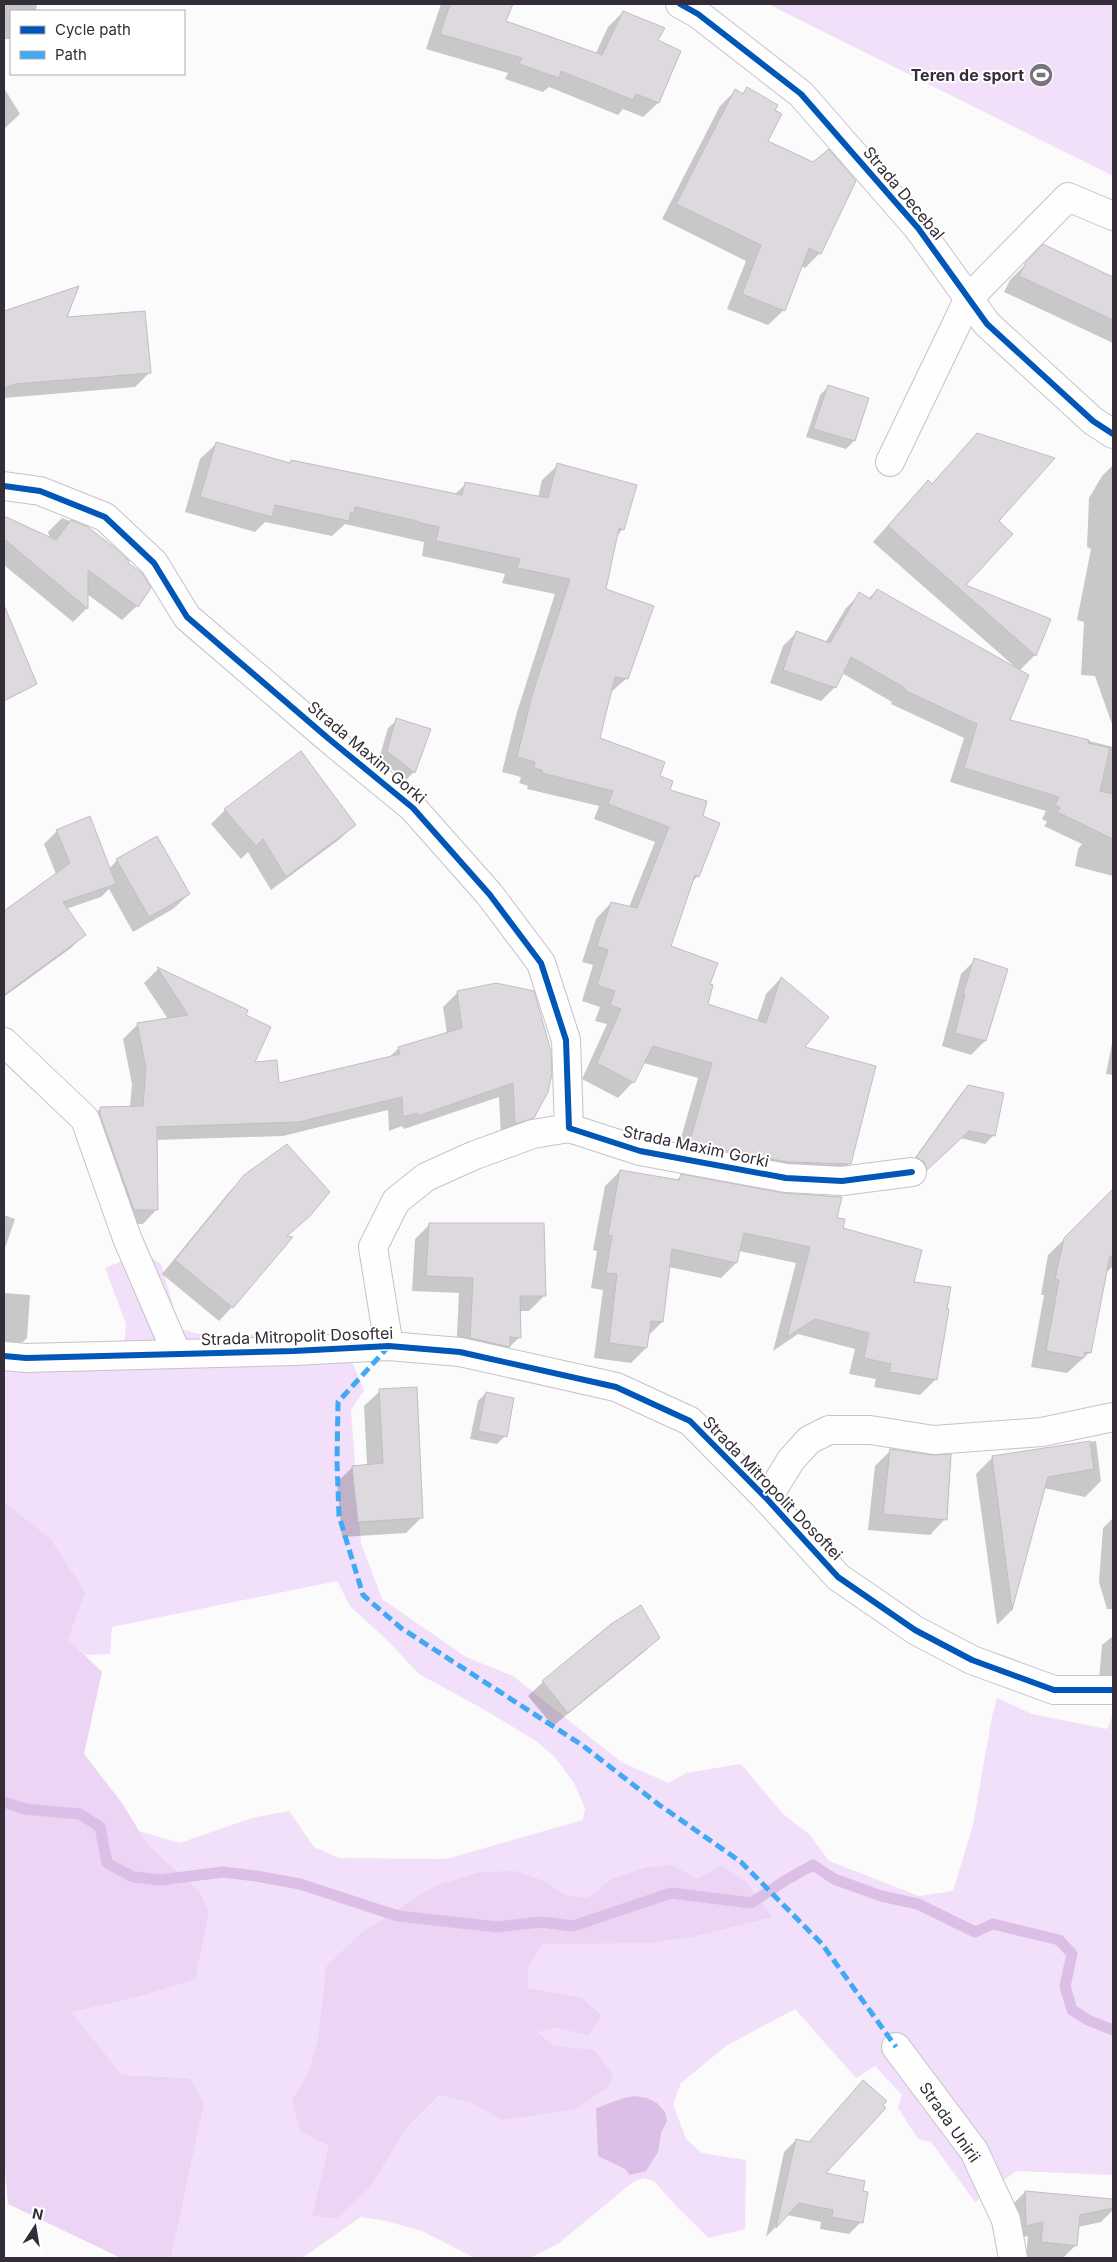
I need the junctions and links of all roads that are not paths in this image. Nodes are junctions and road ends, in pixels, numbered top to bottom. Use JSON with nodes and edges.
{"nodes":[{"id":1,"x":680,"y":4,"type":"edge"},
{"id":2,"x":1113,"y":216,"type":"edge"},
{"id":3,"x":969,"y":298,"type":"junction"},
{"id":4,"x":1113,"y":434,"type":"edge"},
{"id":5,"x":890,"y":462,"type":"dead end"},
{"id":6,"x":4,"y":486,"type":"edge"},
{"id":7,"x":4,"y":1042,"type":"edge"},
{"id":8,"x":569,"y":1128,"type":"junction"},
{"id":9,"x":912,"y":1172,"type":"dead end"},
{"id":10,"x":389,"y":1346,"type":"junction"},
{"id":11,"x":177,"y":1354,"type":"junction"},
{"id":12,"x":4,"y":1356,"type":"edge"},
{"id":13,"x":1113,"y":1417,"type":"edge"},
{"id":14,"x":767,"y":1499,"type":"junction"},
{"id":15,"x":1113,"y":1690,"type":"edge"},
{"id":16,"x":896,"y":2047,"type":"dead end"},
{"id":17,"x":1013,"y":2258,"type":"edge"}],
"edges":[{"from":1,"to":3,"type":"street","name":"Strada Decebal"},
{"from":2,"to":3,"type":"street"},
{"from":3,"to":4,"type":"street","name":"Strada Decebal"},
{"from":3,"to":5,"type":"street"},
{"from":6,"to":8,"type":"street","name":"Strada Maxim Gorki"},
{"from":7,"to":11,"type":"street"},
{"from":8,"to":9,"type":"street","name":"Strada Maxim Gorki"},
{"from":8,"to":10,"type":"street","name":"Strada Maxim Gorki"},
{"from":10,"to":11,"type":"street","name":"Strada Mitropolit Dosoftei"},
{"from":10,"to":14,"type":"street","name":"Strada Mitropolit Dosoftei"},
{"from":11,"to":12,"type":"street","name":"Strada Mitropolit Dosoftei"},
{"from":13,"to":14,"type":"street","name":"Strada Mitropolit Dosoftei"},
{"from":14,"to":15,"type":"street","name":"Strada Mitropolit Dosoftei"},
{"from":16,"to":17,"type":"street","name":"Strada Unirii"}]}
